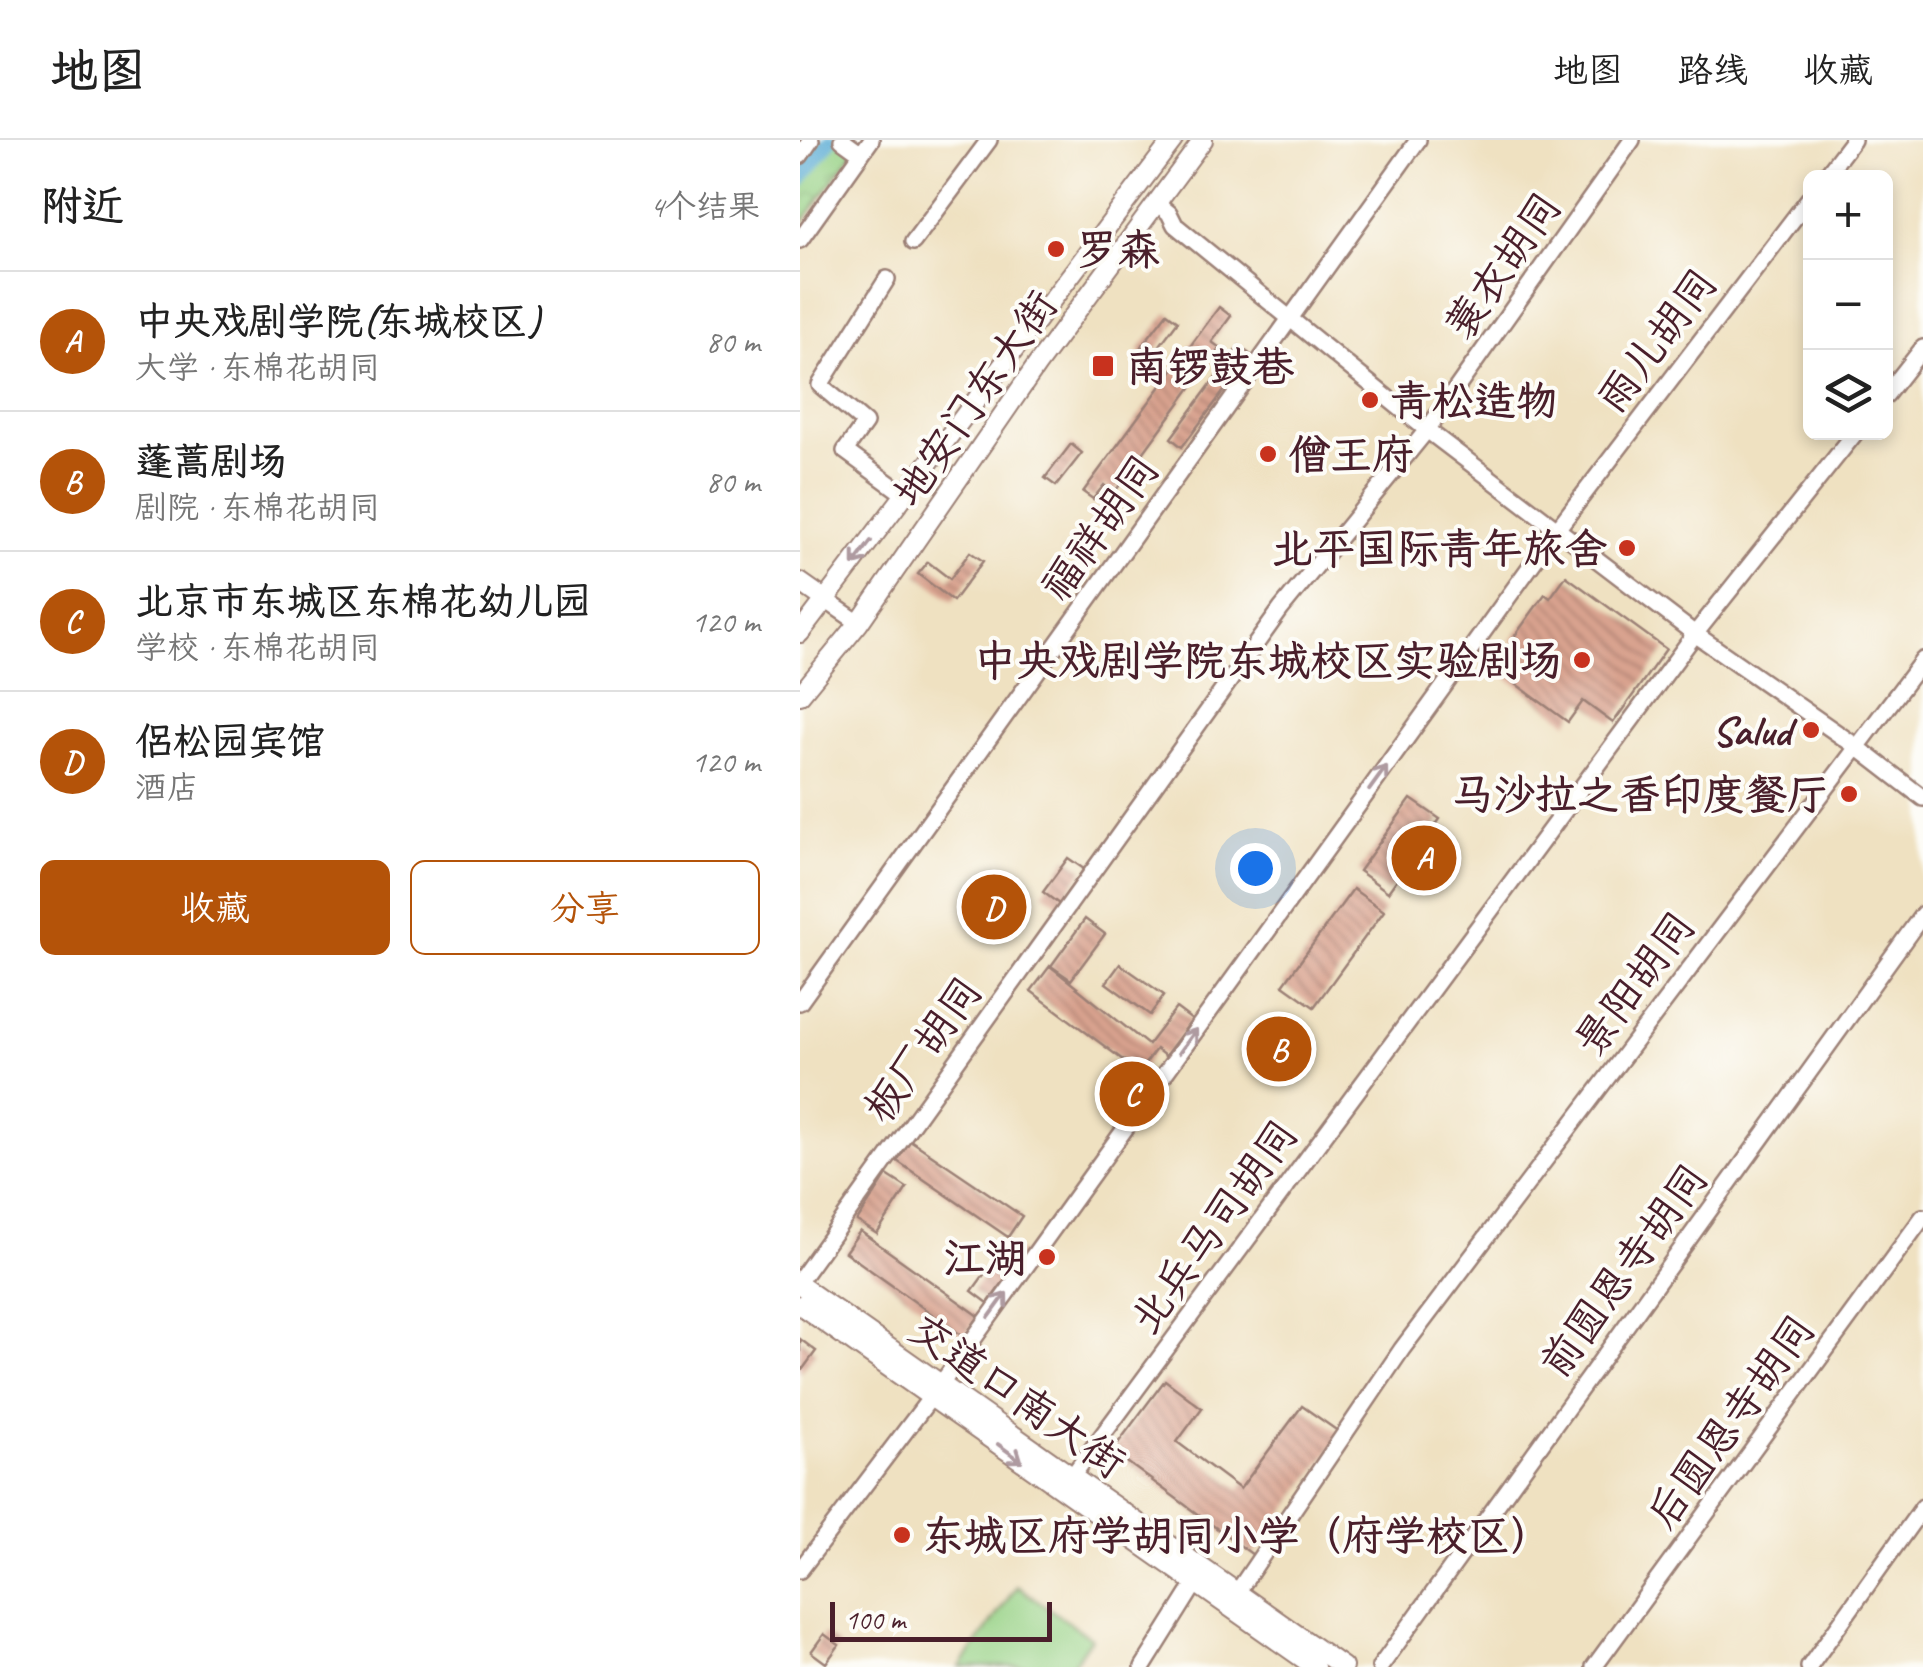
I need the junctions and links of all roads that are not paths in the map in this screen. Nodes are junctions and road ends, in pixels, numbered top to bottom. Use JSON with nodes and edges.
{"nodes":[{"id":1,"x":812,"y":140,"type":"edge"},
{"id":2,"x":842,"y":140,"type":"edge"},
{"id":3,"x":990,"y":140,"type":"edge"},
{"id":4,"x":1174,"y":140,"type":"edge"},
{"id":5,"x":1203,"y":140,"type":"edge"},
{"id":6,"x":1418,"y":140,"type":"edge"},
{"id":7,"x":1632,"y":140,"type":"edge"},
{"id":8,"x":1853,"y":140,"type":"edge"},
{"id":9,"x":865,"y":146,"type":"edge"},
{"id":10,"x":800,"y":156,"type":"edge"},
{"id":11,"x":1830,"y":170,"type":"edge"},
{"id":12,"x":1158,"y":204,"type":"junction"},
{"id":13,"x":1803,"y":205,"type":"edge"},
{"id":14,"x":800,"y":240,"type":"edge"},
{"id":15,"x":913,"y":242,"type":"dead end"},
{"id":16,"x":887,"y":279,"type":"dead end"},
{"id":17,"x":1293,"y":318,"type":"junction"},
{"id":18,"x":1923,"y":348,"type":"edge"},
{"id":19,"x":1893,"y":387,"type":"edge"},
{"id":20,"x":1426,"y":430,"type":"junction"},
{"id":21,"x":1850,"y":440,"type":"edge"},
{"id":22,"x":905,"y":495,"type":"junction"},
{"id":23,"x":1558,"y":528,"type":"junction"},
{"id":24,"x":800,"y":582,"type":"edge"},
{"id":25,"x":826,"y":601,"type":"junction"},
{"id":26,"x":858,"y":623,"type":"junction"},
{"id":27,"x":800,"y":632,"type":"edge"},
{"id":28,"x":1695,"y":634,"type":"junction"},
{"id":29,"x":1923,"y":660,"type":"edge"},
{"id":30,"x":800,"y":695,"type":"edge"},
{"id":31,"x":1857,"y":747,"type":"junction"},
{"id":32,"x":1923,"y":798,"type":"edge"},
{"id":33,"x":1923,"y":914,"type":"edge"},
{"id":34,"x":800,"y":1002,"type":"edge"},
{"id":35,"x":1923,"y":1217,"type":"edge"},
{"id":36,"x":800,"y":1282,"type":"edge"},
{"id":37,"x":800,"y":1306,"type":"edge"},
{"id":38,"x":936,"y":1390,"type":"junction"},
{"id":39,"x":1073,"y":1475,"type":"junction"},
{"id":40,"x":1922,"y":1512,"type":"edge"},
{"id":41,"x":800,"y":1570,"type":"edge"},
{"id":42,"x":1195,"y":1584,"type":"junction"},
{"id":43,"x":1238,"y":1591,"type":"junction"},
{"id":44,"x":1142,"y":1667,"type":"edge"},
{"id":45,"x":1315,"y":1667,"type":"edge"},
{"id":46,"x":1343,"y":1667,"type":"edge"},
{"id":47,"x":1380,"y":1667,"type":"edge"},
{"id":48,"x":1594,"y":1667,"type":"edge"},
{"id":49,"x":1809,"y":1667,"type":"edge"}],
"edges":[{"from":1,"to":10,"type":"street"},
{"from":2,"to":9,"type":"street"},
{"from":3,"to":15,"type":"street"},
{"from":4,"to":22,"type":"main road","name":"地安门东大街"},
{"from":5,"to":12,"type":"main road","name":"地安门东大街"},
{"from":6,"to":17,"type":"street","name":"福祥胡同"},
{"from":7,"to":20,"type":"street","name":"蓑衣胡同"},
{"from":8,"to":11,"type":"street"},
{"from":9,"to":14,"type":"street"},
{"from":12,"to":17,"type":"street"},
{"from":12,"to":26,"type":"main road","name":"地安门东大街"},
{"from":13,"to":23,"type":"street","name":"雨儿胡同"},
{"from":16,"to":22,"type":"street"},
{"from":17,"to":20,"type":"street"},
{"from":17,"to":34,"type":"street","name":"福祥胡同"},
{"from":18,"to":19,"type":"street"},
{"from":20,"to":23,"type":"street"},
{"from":20,"to":36,"type":"street","name":"板厂胡同"},
{"from":21,"to":28,"type":"street","name":"北兵马司胡同"},
{"from":22,"to":25,"type":"main road","name":"地安门东大街","one_way":true},
{"from":23,"to":28,"type":"street"},
{"from":38,"to":23,"type":"street","name":"雨儿胡同","one_way":true},
{"from":24,"to":25,"type":"main road"},
{"from":25,"to":26,"type":"street"},
{"from":25,"to":27,"type":"main road","name":"地安门东大街"},
{"from":26,"to":30,"type":"main road","name":"地安门东大街"},
{"from":28,"to":31,"type":"street"},
{"from":28,"to":39,"type":"street","name":"北兵马司胡同"},
{"from":29,"to":31,"type":"street","name":"景阳胡同"},
{"from":31,"to":32,"type":"street"},
{"from":31,"to":43,"type":"street","name":"景阳胡同"},
{"from":33,"to":47,"type":"street","name":"前圆恩寺胡同"},
{"from":35,"to":48,"type":"street","name":"后圆恩寺胡同"},
{"from":36,"to":38,"type":"main road","name":"交道口南大街"},
{"from":37,"to":38,"type":"main road","name":"交道口南大街"},
{"from":38,"to":39,"type":"main road","name":"交道口南大街"},
{"from":38,"to":41,"type":"street","name":"雨儿胡同"},
{"from":38,"to":42,"type":"main road","name":"交道口南大街","one_way":true},
{"from":39,"to":43,"type":"main road","name":"交道口南大街"},
{"from":40,"to":49,"type":"street"},
{"from":42,"to":44,"type":"street"},
{"from":42,"to":45,"type":"main road","name":"交道口南大街"},
{"from":43,"to":46,"type":"main road","name":"交道口南大街"}]}
